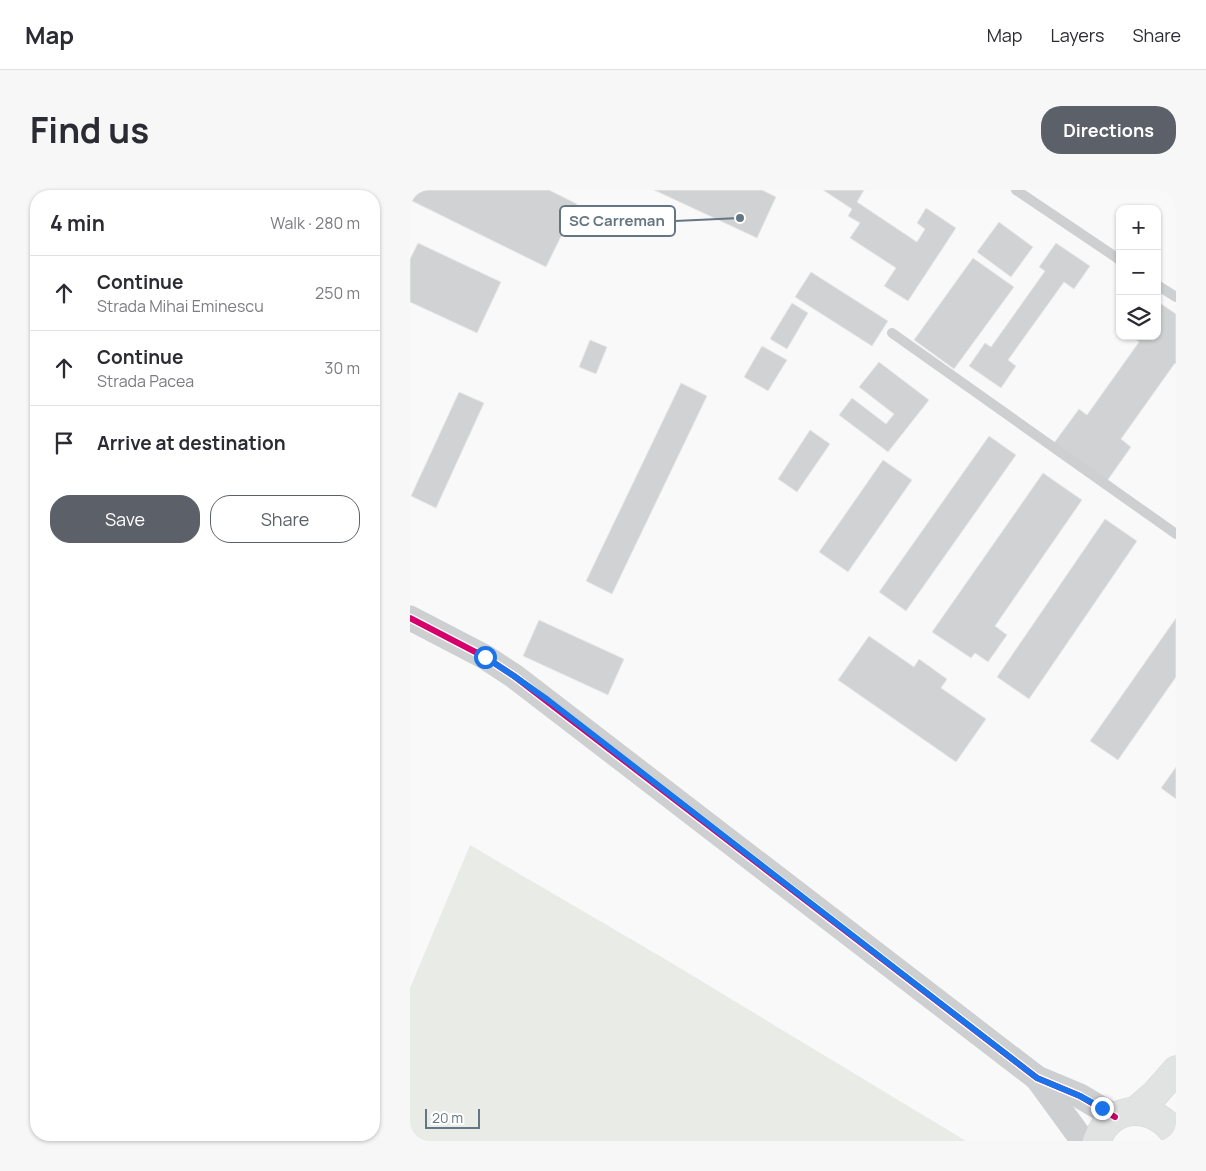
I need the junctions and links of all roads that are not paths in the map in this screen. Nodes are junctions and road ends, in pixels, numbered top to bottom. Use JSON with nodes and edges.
{"nodes":[{"id":1,"x":1016,"y":190,"type":"edge"},
{"id":2,"x":1116,"y":257,"type":"edge"},
{"id":3,"x":1161,"y":288,"type":"edge"},
{"id":4,"x":1176,"y":298,"type":"edge"},
{"id":5,"x":892,"y":333,"type":"dead end"},
{"id":6,"x":1176,"y":534,"type":"edge"},
{"id":7,"x":410,"y":618,"type":"edge"},
{"id":8,"x":1176,"y":1070,"type":"edge"},
{"id":9,"x":1037,"y":1078,"type":"junction"},
{"id":10,"x":1125,"y":1114,"type":"junction"},
{"id":11,"x":1176,"y":1136,"type":"edge"},
{"id":12,"x":1082,"y":1141,"type":"edge"},
{"id":13,"x":1097,"y":1141,"type":"edge"}],
"edges":[{"from":1,"to":2,"type":"lane"},
{"from":3,"to":4,"type":"lane"},
{"from":5,"to":6,"type":"lane"},
{"from":7,"to":9,"type":"street"},
{"from":8,"to":10,"type":"main road"},
{"from":9,"to":10,"type":"street"},
{"from":9,"to":12,"type":"street"},
{"from":10,"to":11,"type":"main road"},
{"from":10,"to":13,"type":"main road"}]}
